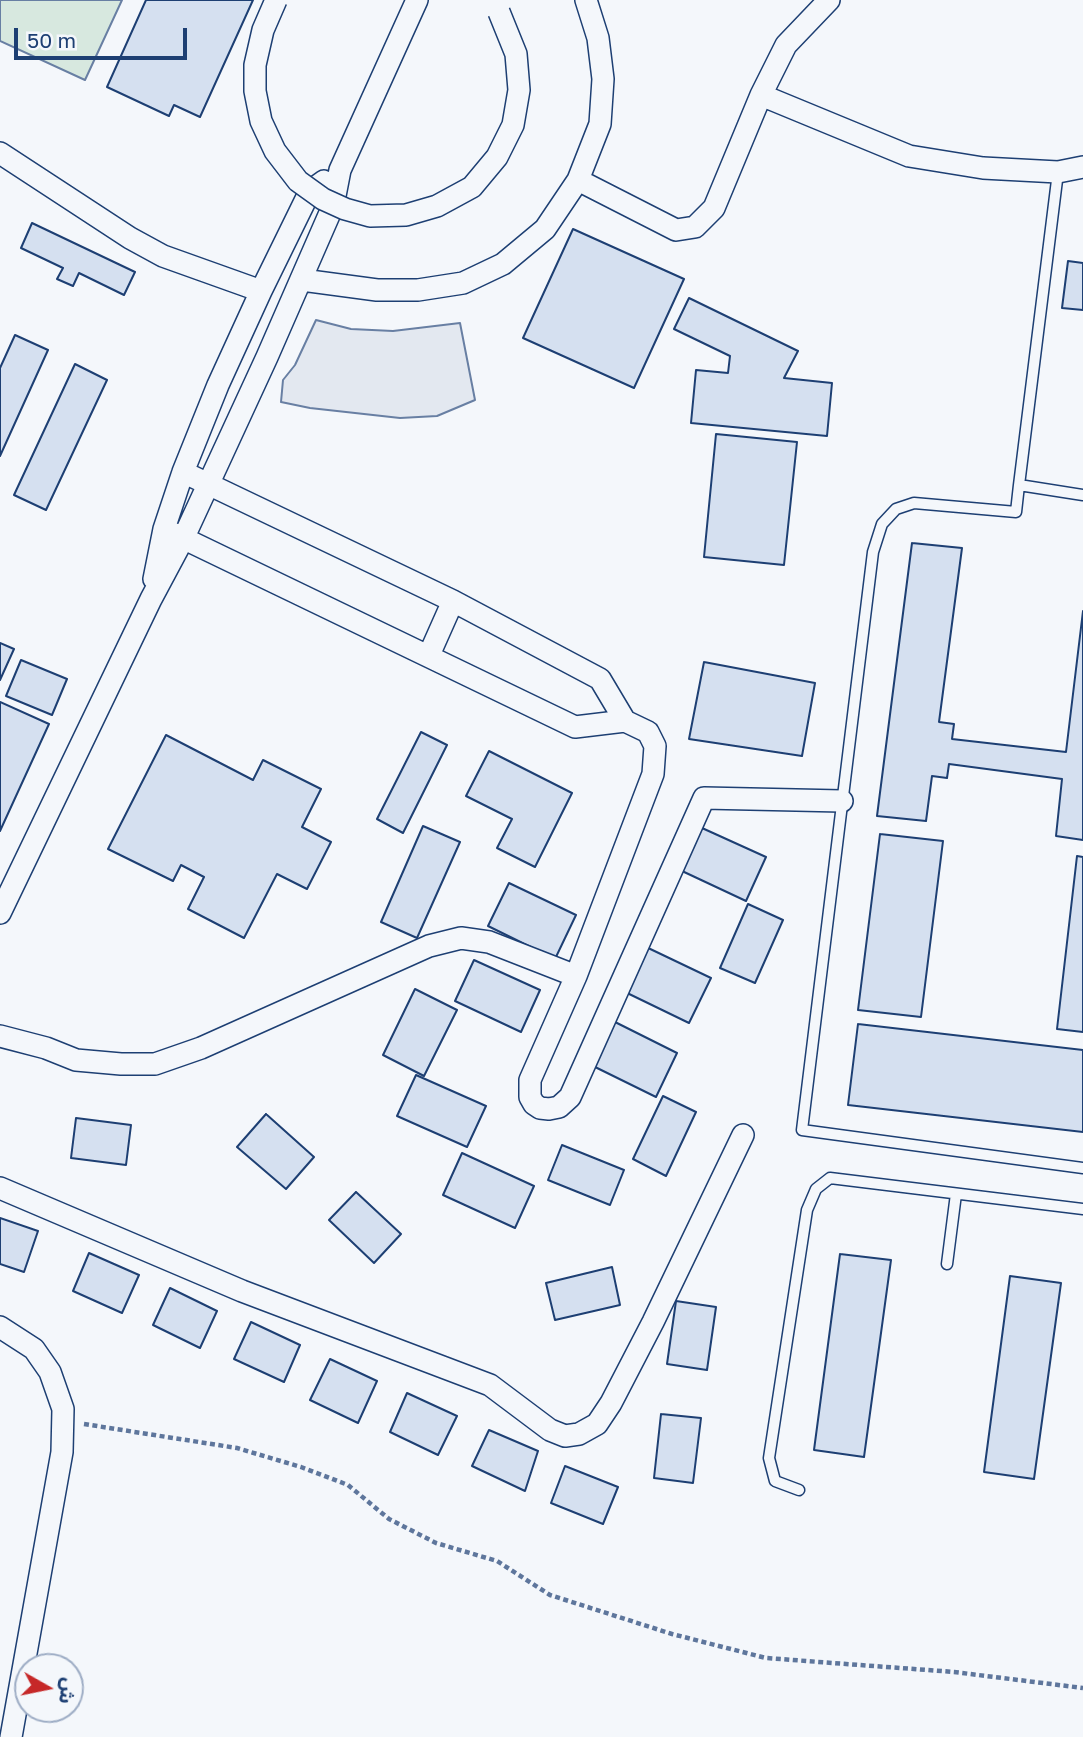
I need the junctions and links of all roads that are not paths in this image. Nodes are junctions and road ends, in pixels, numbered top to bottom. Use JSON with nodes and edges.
{"nodes":[{"id":1,"x":276,"y":0,"type":"edge"},
{"id":2,"x":417,"y":0,"type":"edge"},
{"id":3,"x":586,"y":0,"type":"edge"},
{"id":4,"x":830,"y":0,"type":"edge"},
{"id":5,"x":497,"y":6,"type":"edge"},
{"id":6,"x":761,"y":95,"type":"junction"},
{"id":7,"x":0,"y":153,"type":"edge"},
{"id":8,"x":1083,"y":167,"type":"edge"},
{"id":9,"x":340,"y":170,"type":"junction"},
{"id":10,"x":1058,"y":172,"type":"junction"},
{"id":11,"x":578,"y":180,"type":"junction"},
{"id":12,"x":302,"y":280,"type":"junction"},
{"id":13,"x":261,"y":291,"type":"junction"},
{"id":14,"x":237,"y":344,"type":"junction"},
{"id":15,"x":267,"y":357,"type":"junction"},
{"id":16,"x":183,"y":472,"type":"junction"},
{"id":17,"x":207,"y":484,"type":"junction"},
{"id":18,"x":1019,"y":485,"type":"junction"},
{"id":19,"x":1083,"y":495,"type":"edge"},
{"id":20,"x":163,"y":529,"type":"junction"},
{"id":21,"x":183,"y":539,"type":"junction"},
{"id":22,"x":151,"y":598,"type":"junction"},
{"id":23,"x":453,"y":601,"type":"junction"},
{"id":24,"x":429,"y":655,"type":"junction"},
{"id":25,"x":625,"y":721,"type":"junction"},
{"id":26,"x":842,"y":801,"type":"junction"},
{"id":27,"x":0,"y":913,"type":"edge"},
{"id":28,"x":576,"y":976,"type":"junction"},
{"id":29,"x":0,"y":1037,"type":"edge"},
{"id":30,"x":743,"y":1135,"type":"dead end"},
{"id":31,"x":1083,"y":1168,"type":"edge"},
{"id":32,"x":0,"y":1188,"type":"edge"},
{"id":33,"x":956,"y":1194,"type":"junction"},
{"id":34,"x":1083,"y":1209,"type":"edge"},
{"id":35,"x":947,"y":1264,"type":"dead end"},
{"id":36,"x":0,"y":1326,"type":"edge"},
{"id":37,"x":799,"y":1490,"type":"dead end"},
{"id":38,"x":12,"y":1737,"type":"edge"}],
"edges":[{"from":1,"to":5,"type":"street","bridge":true},
{"from":2,"to":9,"type":"street"},
{"from":3,"to":11,"type":"street"},
{"from":4,"to":6,"type":"street"},
{"from":6,"to":10,"type":"street"},
{"from":6,"to":11,"type":"street"},
{"from":7,"to":13,"type":"street"},
{"from":8,"to":10,"type":"street"},
{"from":9,"to":12,"type":"street"},
{"from":9,"to":13,"type":"street"},
{"from":10,"to":18,"type":"lane"},
{"from":11,"to":12,"type":"street"},
{"from":12,"to":15,"type":"street"},
{"from":13,"to":14,"type":"street"},
{"from":14,"to":15,"type":"street"},
{"from":14,"to":16,"type":"street"},
{"from":15,"to":17,"type":"street"},
{"from":16,"to":17,"type":"street"},
{"from":16,"to":20,"type":"street"},
{"from":17,"to":21,"type":"street"},
{"from":17,"to":23,"type":"street"},
{"from":18,"to":19,"type":"lane"},
{"from":18,"to":26,"type":"lane"},
{"from":20,"to":21,"type":"street"},
{"from":20,"to":22,"type":"street"},
{"from":21,"to":22,"type":"street"},
{"from":21,"to":24,"type":"street"},
{"from":22,"to":27,"type":"street"},
{"from":23,"to":24,"type":"street"},
{"from":23,"to":25,"type":"street"},
{"from":24,"to":25,"type":"street"},
{"from":25,"to":28,"type":"street"},
{"from":26,"to":28,"type":"street"},
{"from":26,"to":31,"type":"lane"},
{"from":28,"to":29,"type":"street"},
{"from":30,"to":32,"type":"street"},
{"from":33,"to":34,"type":"lane"},
{"from":33,"to":35,"type":"lane"},
{"from":33,"to":37,"type":"lane"},
{"from":36,"to":38,"type":"street"}]}
